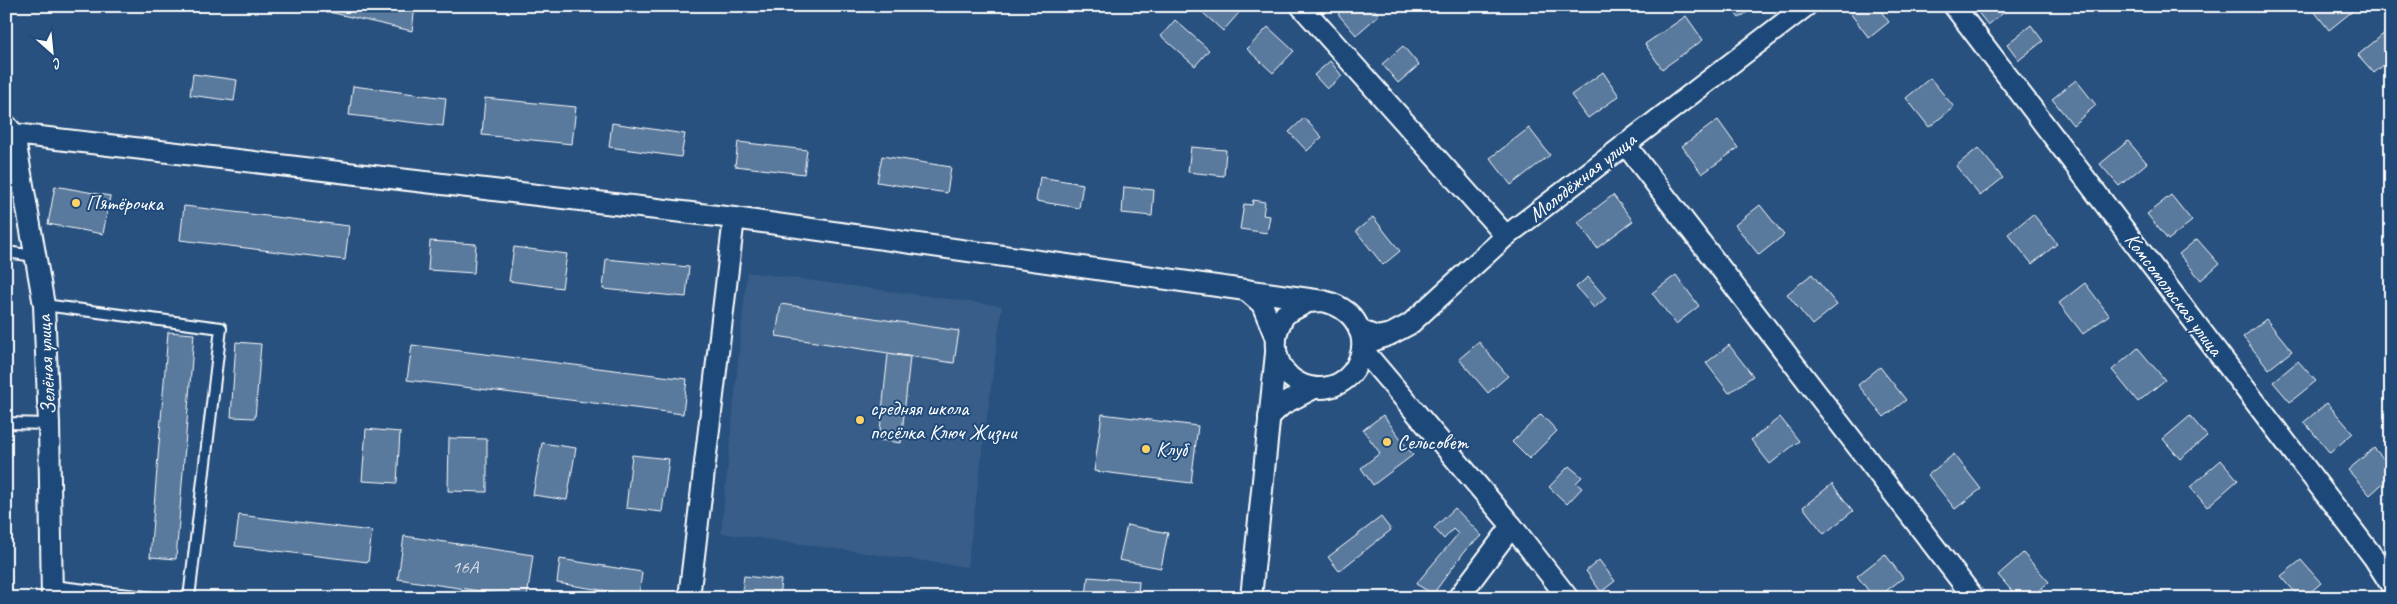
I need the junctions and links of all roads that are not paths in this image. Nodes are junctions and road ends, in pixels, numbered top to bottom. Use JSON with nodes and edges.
{"nodes":[{"id":1,"x":1301,"y":6,"type":"edge"},
{"id":2,"x":1806,"y":6,"type":"edge"},
{"id":3,"x":1954,"y":6,"type":"edge"},
{"id":4,"x":10,"y":130,"type":"edge"},
{"id":5,"x":1625,"y":144,"type":"junction"},
{"id":6,"x":734,"y":218,"type":"junction"},
{"id":7,"x":1506,"y":236,"type":"junction"},
{"id":8,"x":6,"y":252,"type":"edge"},
{"id":9,"x":35,"y":256,"type":"junction"},
{"id":10,"x":1246,"y":290,"type":"junction"},
{"id":11,"x":1323,"y":301,"type":"junction"},
{"id":12,"x":44,"y":305,"type":"junction"},
{"id":13,"x":1359,"y":330,"type":"junction"},
{"id":14,"x":1391,"y":334,"type":"junction"},
{"id":15,"x":1276,"y":345,"type":"junction"},
{"id":16,"x":1362,"y":349,"type":"junction"},
{"id":17,"x":1314,"y":388,"type":"junction"},
{"id":18,"x":1269,"y":417,"type":"junction"},
{"id":19,"x":6,"y":423,"type":"edge"},
{"id":20,"x":49,"y":424,"type":"junction"},
{"id":21,"x":1512,"y":526,"type":"junction"},
{"id":22,"x":2391,"y":586,"type":"edge"},
{"id":23,"x":52,"y":592,"type":"edge"},
{"id":24,"x":154,"y":598,"type":"edge"},
{"id":25,"x":189,"y":598,"type":"edge"},
{"id":26,"x":689,"y":598,"type":"edge"},
{"id":27,"x":1251,"y":598,"type":"edge"},
{"id":28,"x":1458,"y":598,"type":"edge"},
{"id":29,"x":1568,"y":598,"type":"edge"},
{"id":30,"x":1974,"y":598,"type":"edge"},
{"id":31,"x":2380,"y":598,"type":"edge"}],
"edges":[{"from":1,"to":7,"type":"street"},
{"from":2,"to":5,"type":"street","name":"Молодёжная улица"},
{"from":3,"to":22,"type":"street","name":"Комсомольская улица"},
{"from":4,"to":6,"type":"street"},
{"from":4,"to":9,"type":"street","name":"Зелёная улица"},
{"from":5,"to":7,"type":"street","name":"Молодёжная улица"},
{"from":5,"to":30,"type":"street"},
{"from":6,"to":10,"type":"street"},
{"from":6,"to":26,"type":"street"},
{"from":7,"to":14,"type":"street","name":"Молодёжная улица"},
{"from":8,"to":9,"type":"lane"},
{"from":9,"to":12,"type":"street","name":"Зелёная улица"},
{"from":10,"to":11,"type":"street"},
{"from":10,"to":15,"type":"street"},
{"from":11,"to":13,"type":"street"},
{"from":11,"to":15,"type":"street"},
{"from":12,"to":20,"type":"street","name":"Зелёная улица"},
{"from":12,"to":25,"type":"lane"},
{"from":13,"to":14,"type":"street"},
{"from":13,"to":16,"type":"street"},
{"from":14,"to":16,"type":"street","name":"Молодёжная улица"},
{"from":15,"to":17,"type":"street"},
{"from":15,"to":18,"type":"street"},
{"from":16,"to":17,"type":"street"},
{"from":16,"to":21,"type":"street"},
{"from":17,"to":18,"type":"street"},
{"from":18,"to":27,"type":"street"},
{"from":19,"to":20,"type":"lane"},
{"from":20,"to":23,"type":"street","name":"Зелёная улица"},
{"from":21,"to":28,"type":"street"},
{"from":21,"to":29,"type":"street"},
{"from":22,"to":31,"type":"street"},
{"from":23,"to":24,"type":"lane"}]}
